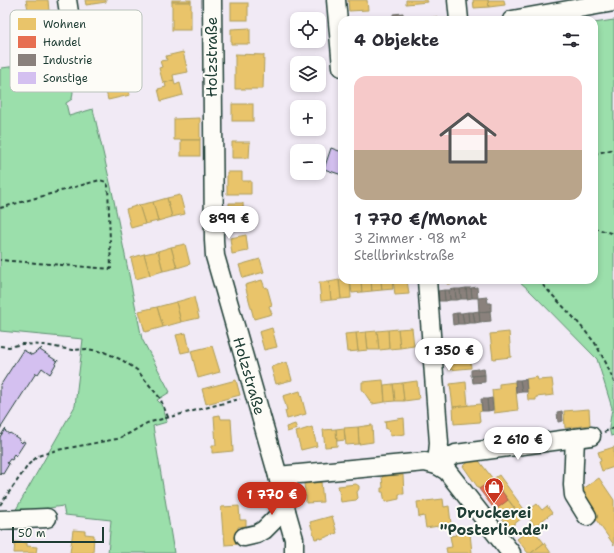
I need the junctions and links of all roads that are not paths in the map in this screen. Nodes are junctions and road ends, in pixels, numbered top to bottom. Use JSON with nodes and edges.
{"nodes":[{"id":1,"x":67,"y":0,"type":"edge"},
{"id":2,"x":212,"y":0,"type":"edge"},
{"id":3,"x":336,"y":0,"type":"edge"},
{"id":4,"x":457,"y":0,"type":"edge"},
{"id":5,"x":614,"y":2,"type":"edge"},
{"id":6,"x":69,"y":10,"type":"edge"},
{"id":7,"x":459,"y":16,"type":"edge"},
{"id":8,"x":535,"y":16,"type":"edge"},
{"id":9,"x":338,"y":22,"type":"edge"},
{"id":10,"x":427,"y":284,"type":"edge"},
{"id":11,"x":437,"y":465,"type":"junction"},
{"id":12,"x":278,"y":476,"type":"junction"},
{"id":13,"x":286,"y":511,"type":"junction"},
{"id":14,"x":587,"y":516,"type":"dead end"},
{"id":15,"x":46,"y":518,"type":"dead end"},
{"id":16,"x":0,"y":520,"type":"edge"},
{"id":17,"x":244,"y":537,"type":"dead end"},
{"id":18,"x":294,"y":553,"type":"edge"},
{"id":19,"x":510,"y":553,"type":"edge"}],
"edges":[{"from":1,"to":6,"type":"street"},
{"from":2,"to":12,"type":"street","name":"Holzstraße"},
{"from":3,"to":9,"type":"street"},
{"from":4,"to":7,"type":"street"},
{"from":5,"to":8,"type":"street"},
{"from":10,"to":11,"type":"street"},
{"from":11,"to":12,"type":"street"},
{"from":11,"to":14,"type":"street"},
{"from":11,"to":19,"type":"street"},
{"from":12,"to":13,"type":"street","name":"Holzstraße"},
{"from":13,"to":17,"type":"street"},
{"from":13,"to":18,"type":"street","name":"Holzstraße"},
{"from":15,"to":16,"type":"street"}]}
